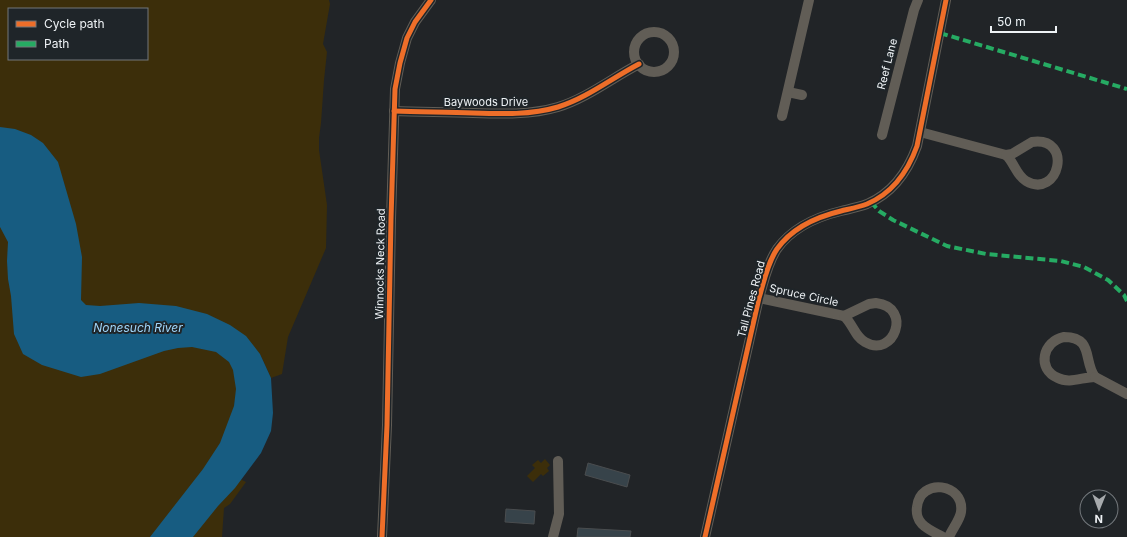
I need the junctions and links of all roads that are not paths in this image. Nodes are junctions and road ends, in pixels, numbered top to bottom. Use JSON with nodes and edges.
{"nodes":[{"id":1,"x":431,"y":0,"type":"edge"},
{"id":2,"x":809,"y":0,"type":"edge"},
{"id":3,"x":918,"y":0,"type":"edge"},
{"id":4,"x":946,"y":0,"type":"edge"},
{"id":5,"x":639,"y":64,"type":"dead end"},
{"id":6,"x":788,"y":92,"type":"junction"},
{"id":7,"x":802,"y":95,"type":"dead end"},
{"id":8,"x":394,"y":111,"type":"junction"},
{"id":9,"x":887,"y":113,"type":"junction"},
{"id":10,"x":782,"y":116,"type":"dead end"},
{"id":11,"x":898,"y":116,"type":"dead end"},
{"id":12,"x":920,"y":132,"type":"junction"},
{"id":13,"x":882,"y":135,"type":"dead end"},
{"id":14,"x":1006,"y":155,"type":"junction"},
{"id":15,"x":759,"y":298,"type":"junction"},
{"id":16,"x":844,"y":316,"type":"junction"},
{"id":17,"x":1095,"y":377,"type":"junction"},
{"id":18,"x":1127,"y":394,"type":"edge"},
{"id":19,"x":558,"y":461,"type":"dead end"},
{"id":20,"x":382,"y":537,"type":"edge"},
{"id":21,"x":553,"y":537,"type":"edge"},
{"id":22,"x":705,"y":537,"type":"edge"},
{"id":23,"x":943,"y":537,"type":"edge"},
{"id":24,"x":949,"y":537,"type":"edge"}],
"edges":[{"from":1,"to":8,"type":"street","name":"Winnocks Neck Road"},
{"from":2,"to":6,"type":"street"},
{"from":3,"to":9,"type":"street","name":"Reef Lane"},
{"from":4,"to":12,"type":"street","name":"Tall Pines Road"},
{"from":5,"to":8,"type":"street","name":"Baywoods Drive"},
{"from":6,"to":7,"type":"street"},
{"from":6,"to":10,"type":"street"},
{"from":8,"to":20,"type":"street","name":"Winnocks Neck Road"},
{"from":9,"to":11,"type":"street"},
{"from":9,"to":13,"type":"street","name":"Reef Lane"},
{"from":12,"to":14,"type":"street"},
{"from":12,"to":15,"type":"street","name":"Tall Pines Road"},
{"from":14,"to":14,"type":"street"},
{"from":15,"to":16,"type":"street","name":"Spruce Circle"},
{"from":15,"to":22,"type":"street","name":"Tall Pines Road"},
{"from":16,"to":16,"type":"street","name":"Spruce Circle"},
{"from":17,"to":17,"type":"street"},
{"from":17,"to":18,"type":"street"},
{"from":19,"to":21,"type":"street"},
{"from":23,"to":24,"type":"street"}]}
